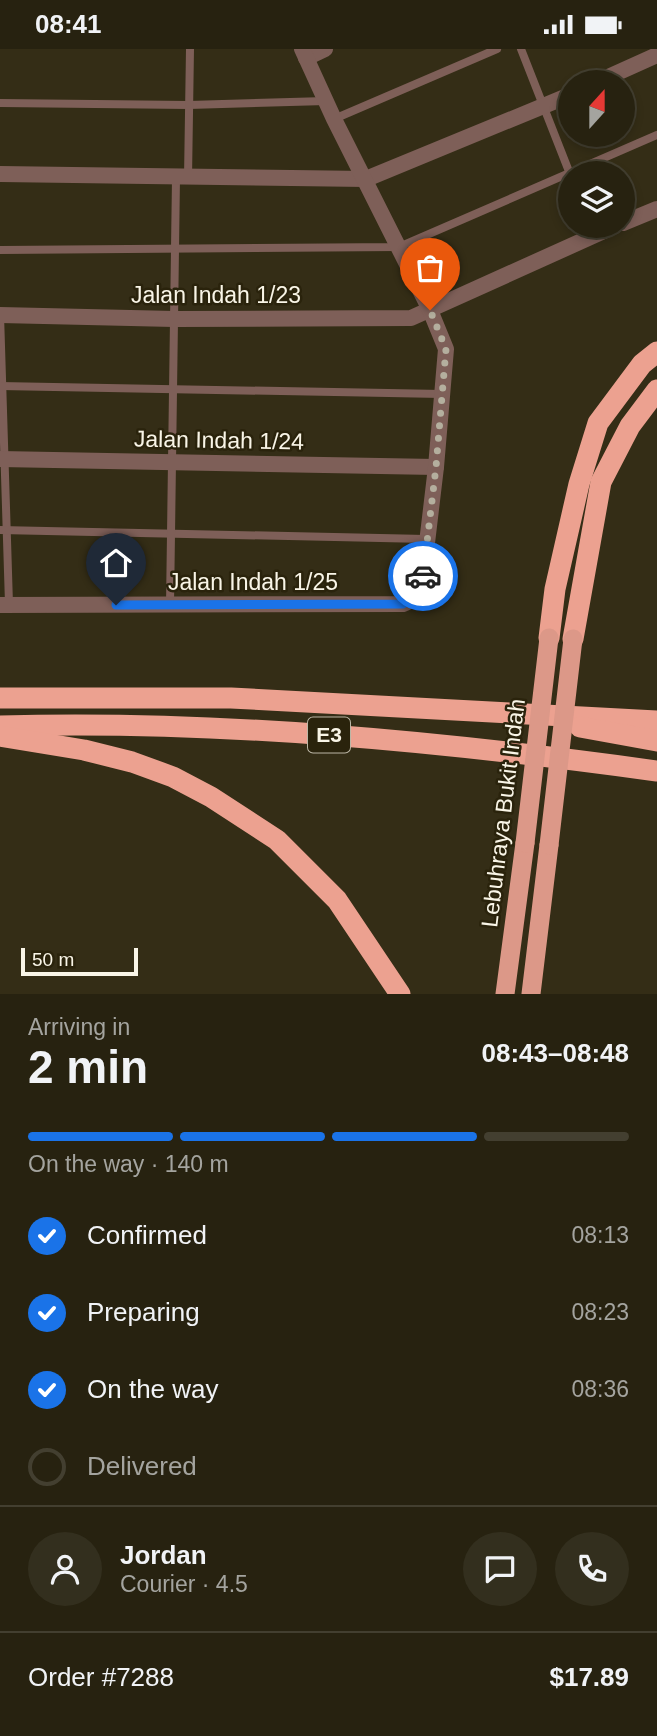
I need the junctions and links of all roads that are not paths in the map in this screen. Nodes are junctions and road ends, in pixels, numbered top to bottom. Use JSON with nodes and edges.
{"nodes":[{"id":1,"x":190,"y":49,"type":"edge"},
{"id":2,"x":325,"y":49,"type":"edge"},
{"id":3,"x":498,"y":49,"type":"edge"},
{"id":4,"x":521,"y":49,"type":"edge"},
{"id":5,"x":304,"y":53,"type":"edge"},
{"id":6,"x":657,"y":55,"type":"edge"},
{"id":7,"x":624,"y":70,"type":"edge"},
{"id":8,"x":558,"y":100,"type":"edge"},
{"id":9,"x":326,"y":101,"type":"junction"},
{"id":10,"x":0,"y":103,"type":"edge"},
{"id":11,"x":189,"y":105,"type":"junction"},
{"id":12,"x":545,"y":106,"type":"junction"},
{"id":13,"x":334,"y":119,"type":"junction"},
{"id":14,"x":657,"y":135,"type":"edge"},
{"id":15,"x":565,"y":161,"type":"edge"},
{"id":16,"x":599,"y":161,"type":"edge"},
{"id":17,"x":0,"y":174,"type":"edge"},
{"id":18,"x":182,"y":178,"type":"junction"},
{"id":19,"x":366,"y":179,"type":"junction"},
{"id":20,"x":558,"y":179,"type":"edge"},
{"id":21,"x":657,"y":209,"type":"edge"},
{"id":22,"x":635,"y":218,"type":"edge"},
{"id":23,"x":578,"y":238,"type":"edge"},
{"id":24,"x":399,"y":247,"type":"junction"},
{"id":25,"x":175,"y":249,"type":"junction"},
{"id":26,"x":0,"y":250,"type":"edge"},
{"id":27,"x":430,"y":310,"type":"junction"},
{"id":28,"x":0,"y":314,"type":"edge"},
{"id":29,"x":174,"y":319,"type":"junction"},
{"id":30,"x":657,"y":352,"type":"edge"},
{"id":31,"x":1,"y":386,"type":"edge"},
{"id":32,"x":173,"y":389,"type":"junction"},
{"id":33,"x":657,"y":390,"type":"edge"},
{"id":34,"x":442,"y":394,"type":"junction"},
{"id":35,"x":2,"y":459,"type":"edge"},
{"id":36,"x":172,"y":462,"type":"junction"},
{"id":37,"x":436,"y":467,"type":"junction"},
{"id":38,"x":3,"y":530,"type":"edge"},
{"id":39,"x":171,"y":533,"type":"junction"},
{"id":40,"x":426,"y":539,"type":"junction"},
{"id":41,"x":4,"y":604,"type":"edge"},
{"id":42,"x":170,"y":605,"type":"junction"},
{"id":43,"x":549,"y":638,"type":"joint"},
{"id":44,"x":573,"y":639,"type":"joint"},
{"id":45,"x":0,"y":698,"type":"edge"},
{"id":46,"x":495,"y":712,"type":"junction"},
{"id":47,"x":657,"y":721,"type":"edge"},
{"id":48,"x":0,"y":726,"type":"edge"},
{"id":49,"x":0,"y":736,"type":"edge"},
{"id":50,"x":657,"y":741,"type":"edge"},
{"id":51,"x":657,"y":771,"type":"edge"},
{"id":52,"x":400,"y":994,"type":"edge"},
{"id":53,"x":505,"y":994,"type":"edge"},
{"id":54,"x":531,"y":994,"type":"edge"}],
"edges":[{"from":1,"to":11,"type":"lane"},
{"from":2,"to":5,"type":"street"},
{"from":3,"to":13,"type":"lane"},
{"from":4,"to":12,"type":"lane"},
{"from":5,"to":9,"type":"street"},
{"from":6,"to":7,"type":"street"},
{"from":8,"to":12,"type":"street"},
{"from":9,"to":11,"type":"lane"},
{"from":9,"to":13,"type":"street"},
{"from":10,"to":11,"type":"lane"},
{"from":11,"to":18,"type":"lane"},
{"from":12,"to":15,"type":"lane"},
{"from":12,"to":19,"type":"street"},
{"from":13,"to":19,"type":"street"},
{"from":14,"to":16,"type":"lane"},
{"from":17,"to":18,"type":"street"},
{"from":18,"to":19,"type":"street"},
{"from":18,"to":25,"type":"lane"},
{"from":19,"to":24,"type":"street"},
{"from":20,"to":24,"type":"lane"},
{"from":21,"to":22,"type":"street"},
{"from":23,"to":27,"type":"street","name":"Jalan Indah 1/23"},
{"from":24,"to":25,"type":"lane"},
{"from":24,"to":27,"type":"street"},
{"from":25,"to":26,"type":"lane"},
{"from":25,"to":29,"type":"lane"},
{"from":27,"to":29,"type":"street","name":"Jalan Indah 1/23"},
{"from":27,"to":34,"type":"street"},
{"from":28,"to":29,"type":"street","name":"Jalan Indah 1/23"},
{"from":28,"to":31,"type":"lane"},
{"from":29,"to":32,"type":"lane"},
{"from":30,"to":43,"type":"highway"},
{"from":31,"to":32,"type":"lane"},
{"from":31,"to":35,"type":"lane"},
{"from":32,"to":34,"type":"lane"},
{"from":32,"to":36,"type":"lane"},
{"from":33,"to":44,"type":"highway"},
{"from":34,"to":37,"type":"street"},
{"from":35,"to":36,"type":"street","name":"Jalan Indah 1/24"},
{"from":35,"to":38,"type":"lane"},
{"from":36,"to":37,"type":"street","name":"Jalan Indah 1/24"},
{"from":36,"to":39,"type":"lane"},
{"from":37,"to":40,"type":"street"},
{"from":38,"to":39,"type":"lane"},
{"from":38,"to":41,"type":"lane"},
{"from":39,"to":40,"type":"lane"},
{"from":39,"to":42,"type":"lane"},
{"from":40,"to":42,"type":"street","name":"Jalan Indah 1/25"},
{"from":41,"to":42,"type":"street","name":"Jalan Indah 1/25"},
{"from":43,"to":53,"type":"highway","name":"Lebuhraya Bukit Indah","bridge":true},
{"from":44,"to":54,"type":"highway","bridge":true},
{"from":45,"to":46,"type":"highway","number":"E3"},
{"from":46,"to":47,"type":"highway"},
{"from":46,"to":50,"type":"highway","number":"E3"},
{"from":48,"to":51,"type":"highway","number":"E3"},
{"from":49,"to":52,"type":"highway"}]}
